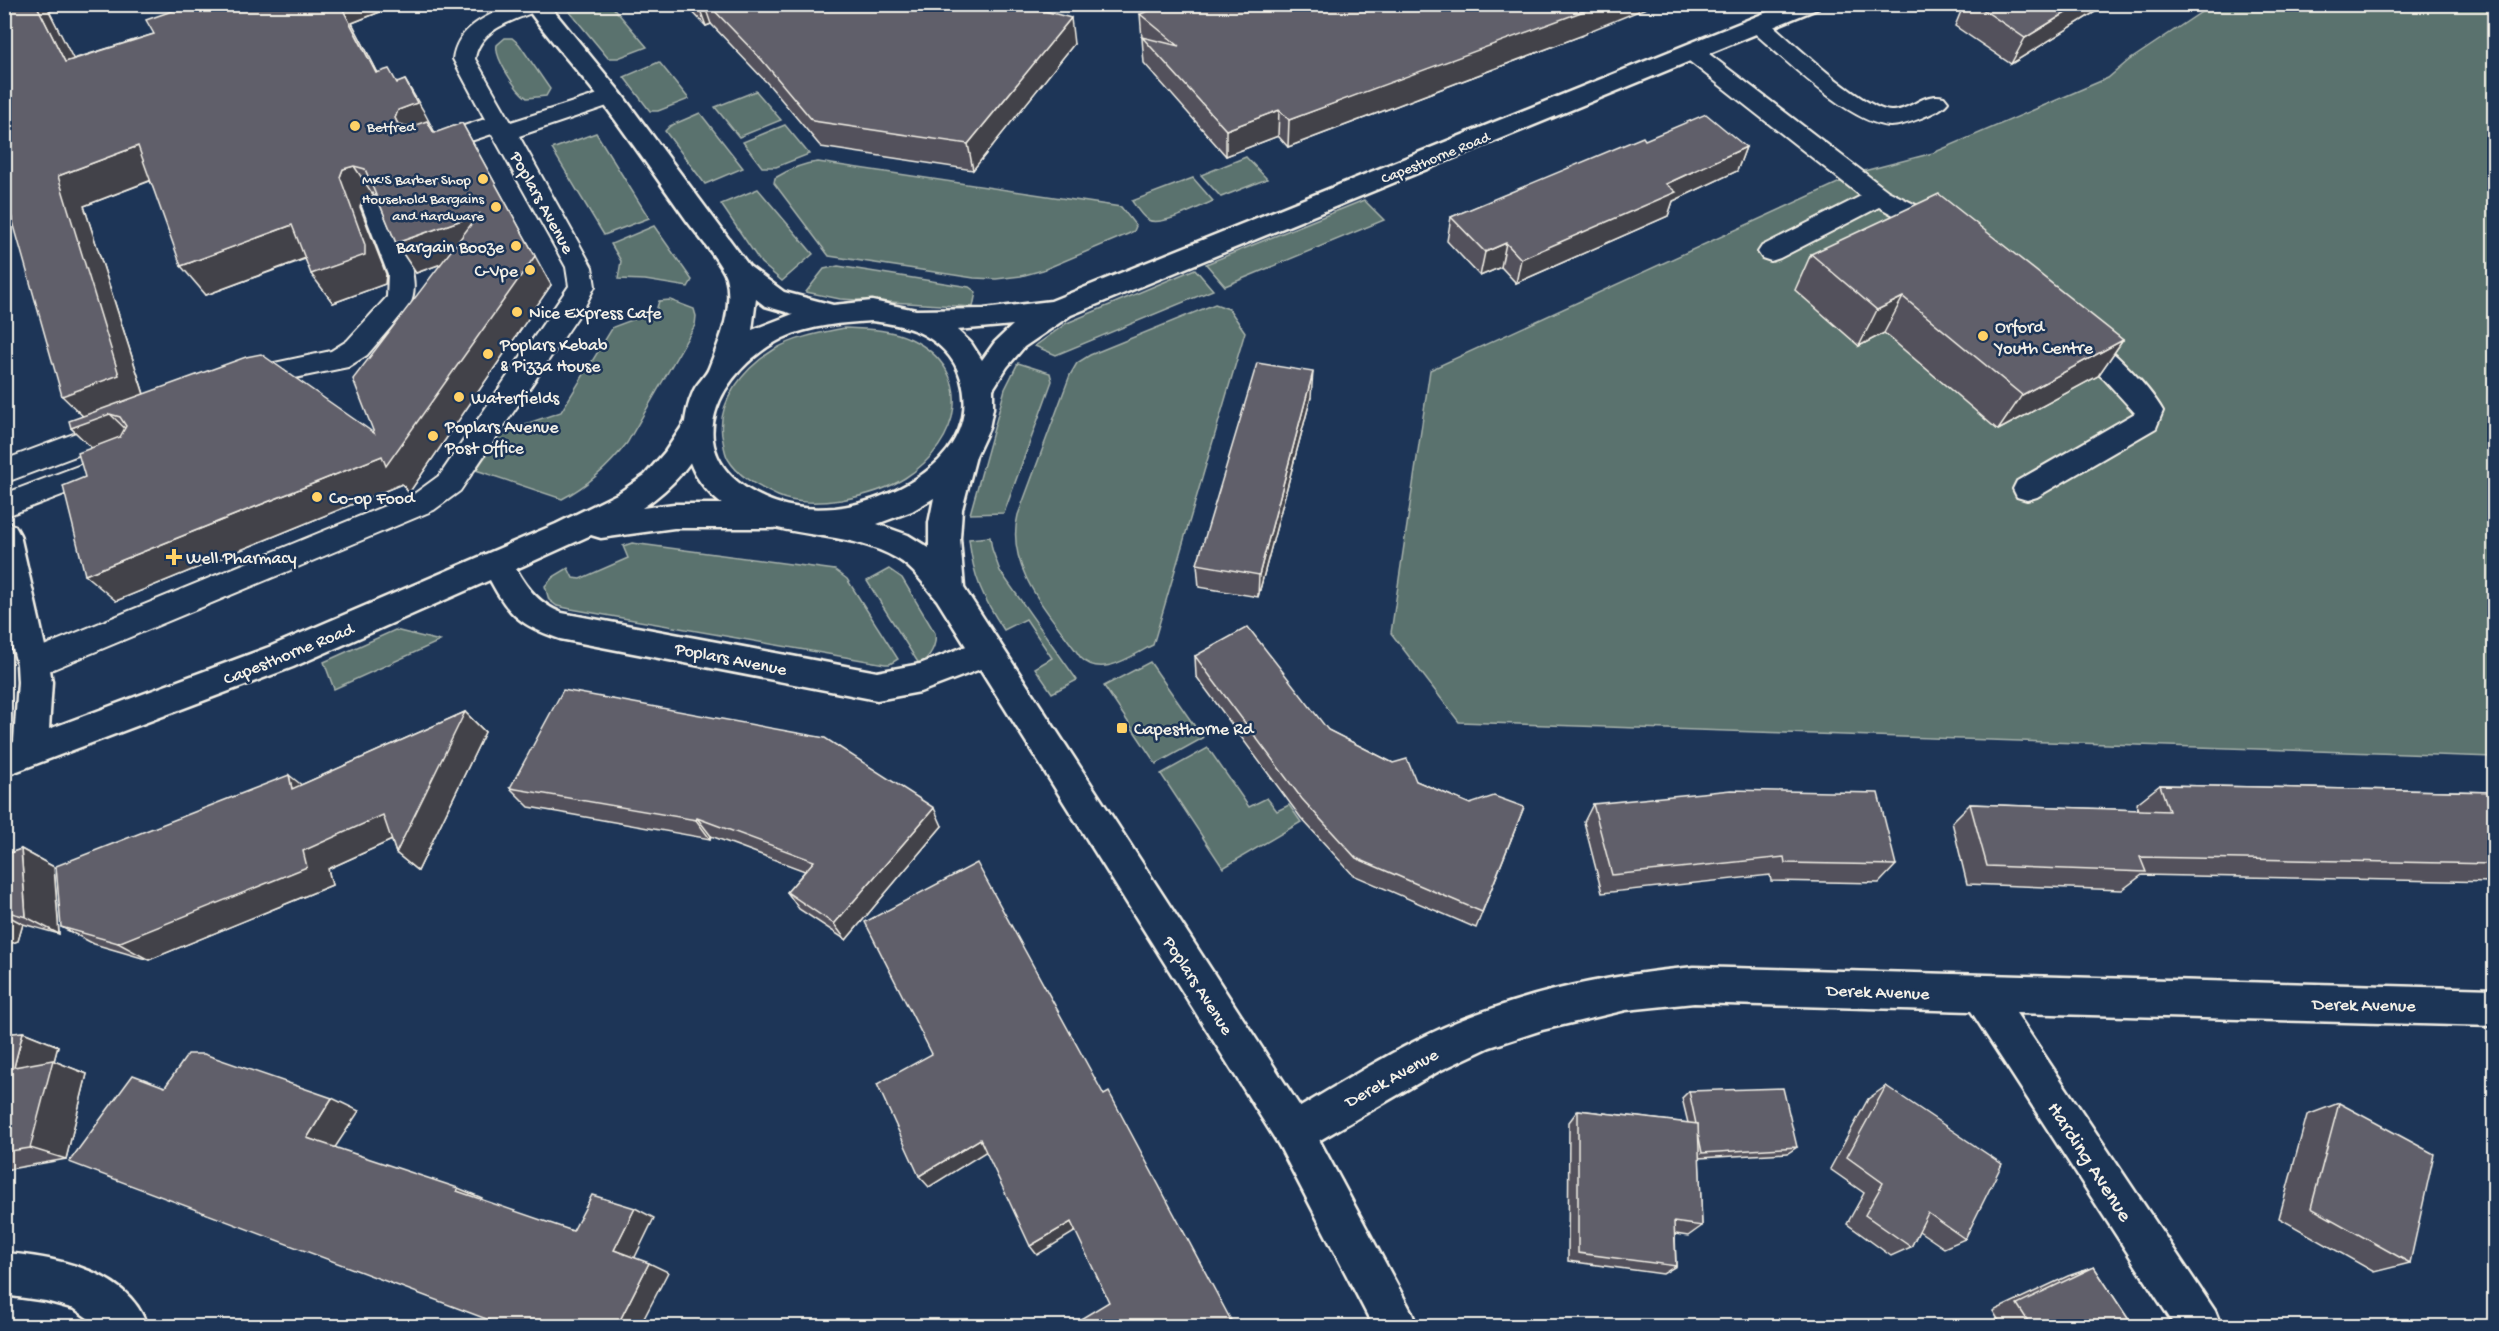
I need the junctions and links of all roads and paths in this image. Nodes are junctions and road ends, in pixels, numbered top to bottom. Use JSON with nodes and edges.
{"nodes":[{"id":1,"x":534,"y":4,"type":"edge"},
{"id":2,"x":1809,"y":4,"type":"edge"},
{"id":3,"x":1759,"y":25,"type":"junction"},
{"id":4,"x":1692,"y":52,"type":"junction"},
{"id":5,"x":611,"y":97,"type":"junction"},
{"id":6,"x":1936,"y":102,"type":"dead end"},
{"id":7,"x":502,"y":128,"type":"junction"},
{"id":8,"x":427,"y":147,"type":"edge"},
{"id":9,"x":1879,"y":197,"type":"junction"},
{"id":10,"x":374,"y":206,"type":"edge"},
{"id":11,"x":1960,"y":246,"type":"edge"},
{"id":12,"x":1771,"y":252,"type":"dead end"},
{"id":13,"x":739,"y":273,"type":"junction"},
{"id":14,"x":1061,"y":308,"type":"junction"},
{"id":15,"x":830,"y":313,"type":"junction"},
{"id":16,"x":910,"y":318,"type":"junction"},
{"id":17,"x":2059,"y":324,"type":"edge"},
{"id":18,"x":718,"y":375,"type":"junction"},
{"id":19,"x":980,"y":386,"type":"junction"},
{"id":20,"x":223,"y":389,"type":"edge"},
{"id":21,"x":145,"y":418,"type":"edge"},
{"id":22,"x":697,"y":427,"type":"junction"},
{"id":23,"x":964,"y":451,"type":"junction"},
{"id":24,"x":138,"y":454,"type":"edge"},
{"id":25,"x":4,"y":472,"type":"edge"},
{"id":26,"x":2027,"y":489,"type":"dead end"},
{"id":27,"x":4,"y":506,"type":"edge"},
{"id":28,"x":773,"y":516,"type":"junction"},
{"id":29,"x":812,"y":521,"type":"junction"},
{"id":30,"x":567,"y":533,"type":"junction"},
{"id":31,"x":4,"y":536,"type":"edge"},
{"id":32,"x":498,"y":564,"type":"junction"},
{"id":33,"x":948,"y":591,"type":"junction"},
{"id":34,"x":987,"y":652,"type":"junction"},
{"id":35,"x":33,"y":664,"type":"junction"},
{"id":36,"x":17,"y":756,"type":"edge"},
{"id":37,"x":1982,"y":995,"type":"junction"},
{"id":38,"x":2494,"y":1008,"type":"edge"},
{"id":39,"x":1293,"y":1133,"type":"junction"},
{"id":40,"x":4,"y":1274,"type":"edge"},
{"id":41,"x":126,"y":1326,"type":"edge"},
{"id":42,"x":1396,"y":1326,"type":"edge"},
{"id":43,"x":2200,"y":1326,"type":"edge"}],
"edges":[{"from":1,"to":5,"type":"street","name":"Poplars Avenue"},
{"from":1,"to":7,"type":"lane","name":"Poplars Avenue"},
{"from":2,"to":3,"type":"street","name":"Capesthorne Road"},
{"from":3,"to":4,"type":"street","name":"Capesthorne Road"},
{"from":3,"to":6,"type":"lane"},
{"from":4,"to":9,"type":"lane"},
{"from":4,"to":14,"type":"street","name":"Capesthorne Road"},
{"from":5,"to":7,"type":"lane","name":"Poplars Avenue"},
{"from":5,"to":13,"type":"street","name":"Poplars Avenue"},
{"from":7,"to":8,"type":"lane"},
{"from":7,"to":35,"type":"lane","name":"Poplars Avenue"},
{"from":9,"to":11,"type":"lane"},
{"from":9,"to":12,"type":"lane"},
{"from":10,"to":20,"type":"lane"},
{"from":13,"to":15,"type":"street","name":"Poplars Avenue"},
{"from":13,"to":18,"type":"street","name":"Poplars Avenue"},
{"from":14,"to":16,"type":"street","name":"Capesthorne Road"},
{"from":14,"to":19,"type":"street","name":"Capesthorne Road"},
{"from":15,"to":16,"type":"street"},
{"from":15,"to":18,"type":"street"},
{"from":16,"to":19,"type":"street"},
{"from":17,"to":26,"type":"lane"},
{"from":18,"to":22,"type":"street"},
{"from":19,"to":23,"type":"street"},
{"from":21,"to":25,"type":"lane"},
{"from":22,"to":28,"type":"street"},
{"from":22,"to":30,"type":"street","name":"Capesthorne Road"},
{"from":23,"to":29,"type":"street"},
{"from":23,"to":33,"type":"street","name":"Poplars Avenue"},
{"from":24,"to":27,"type":"lane"},
{"from":28,"to":29,"type":"street"},
{"from":28,"to":30,"type":"street","name":"Capesthorne Road"},
{"from":29,"to":33,"type":"street","name":"Poplars Avenue"},
{"from":30,"to":32,"type":"street","name":"Capesthorne Road"},
{"from":31,"to":35,"type":"street"},
{"from":32,"to":34,"type":"street","name":"Poplars Avenue"},
{"from":32,"to":36,"type":"street","name":"Capesthorne Road"},
{"from":33,"to":34,"type":"street","name":"Poplars Avenue"},
{"from":34,"to":39,"type":"street","name":"Poplars Avenue"},
{"from":35,"to":36,"type":"street"},
{"from":37,"to":38,"type":"street","name":"Derek Avenue"},
{"from":37,"to":39,"type":"street","name":"Derek Avenue"},
{"from":37,"to":43,"type":"street","name":"Harding Avenue"},
{"from":39,"to":42,"type":"street","name":"Poplars Avenue"},
{"from":40,"to":41,"type":"street"}]}
